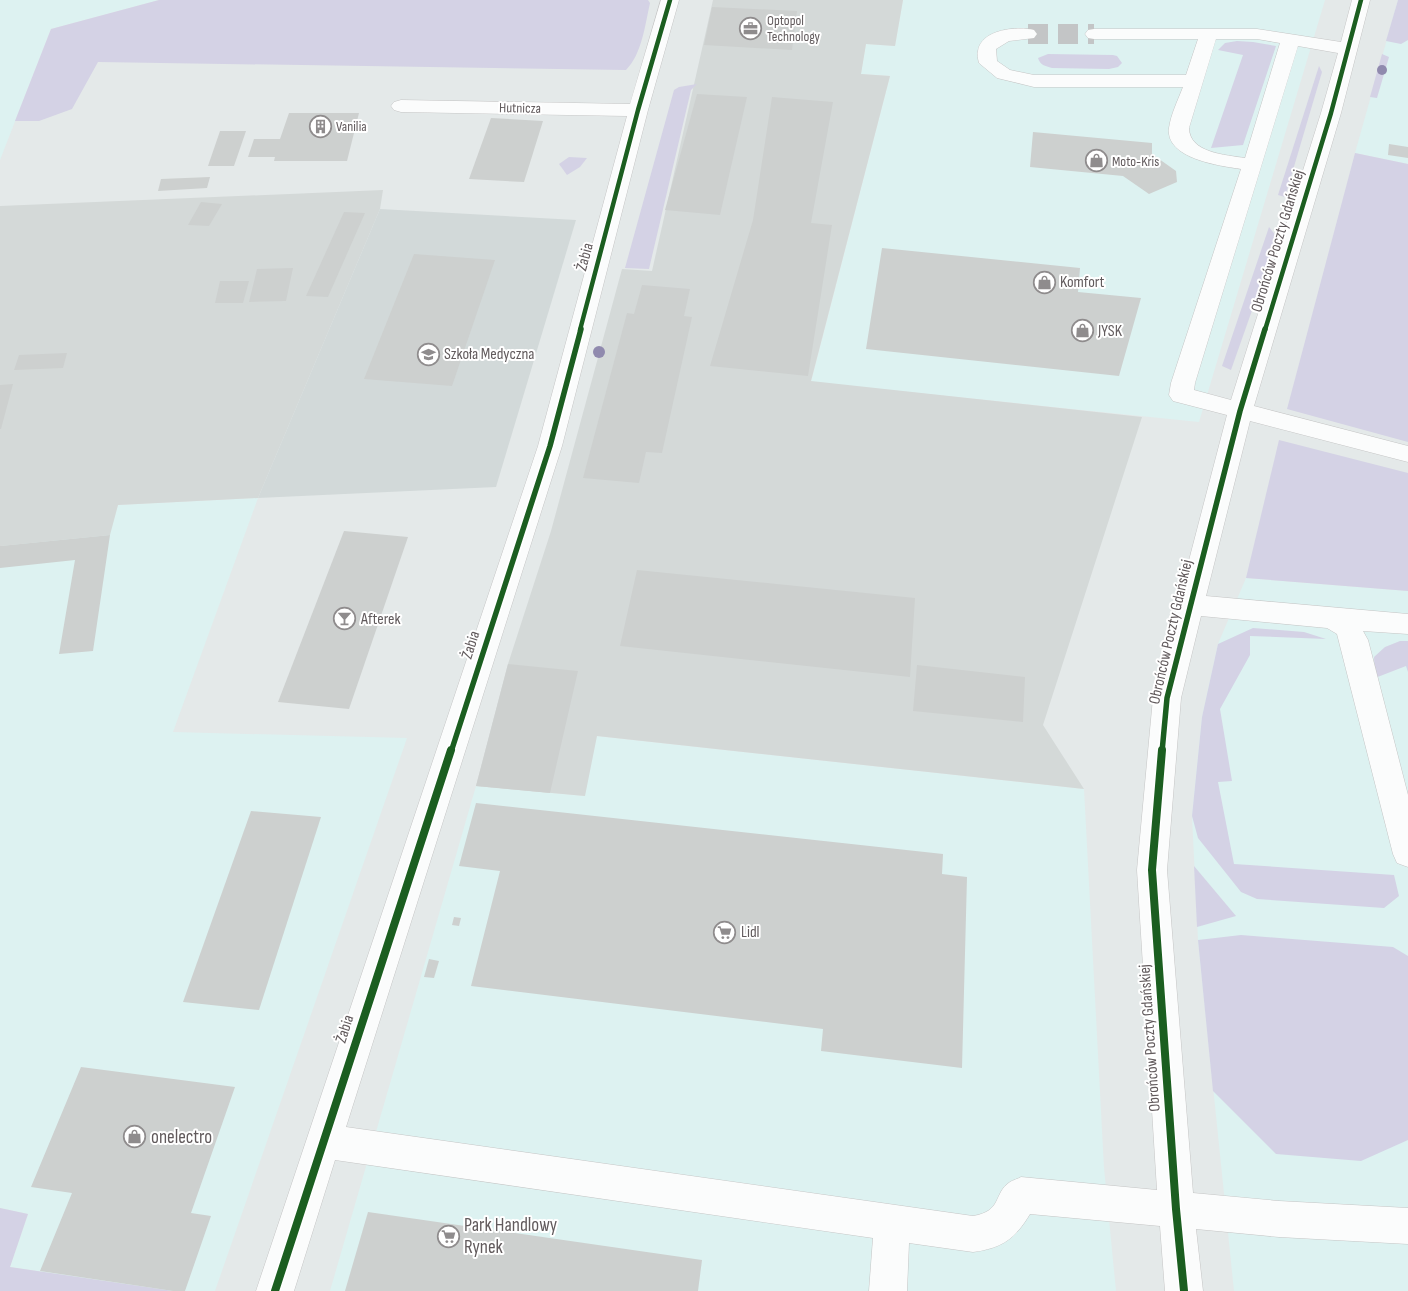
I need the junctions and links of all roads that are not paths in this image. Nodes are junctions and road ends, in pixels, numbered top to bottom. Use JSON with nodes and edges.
{"nodes":[{"id":1,"x":670,"y":0,"type":"edge"},
{"id":2,"x":1361,"y":0,"type":"edge"},
{"id":3,"x":1028,"y":34,"type":"tunnel mouth"},
{"id":4,"x":1094,"y":34,"type":"tunnel mouth"},
{"id":5,"x":1208,"y":34,"type":"junction"},
{"id":6,"x":1290,"y":39,"type":"junction"},
{"id":7,"x":1348,"y":49,"type":"junction"},
{"id":8,"x":1194,"y":81,"type":"junction"},
{"id":9,"x":401,"y":106,"type":"dead end"},
{"id":10,"x":638,"y":110,"type":"junction"},
{"id":11,"x":1253,"y":165,"type":"junction"},
{"id":12,"x":1240,"y":410,"type":"junction"},
{"id":13,"x":1408,"y":454,"type":"edge"},
{"id":14,"x":1190,"y":605,"type":"junction"},
{"id":15,"x":1318,"y":617,"type":"junction"},
{"id":16,"x":1408,"y":624,"type":"edge"},
{"id":17,"x":1408,"y":854,"type":"edge"},
{"id":18,"x":323,"y":1141,"type":"junction"},
{"id":19,"x":1176,"y":1209,"type":"junction"},
{"id":20,"x":892,"y":1222,"type":"junction"},
{"id":21,"x":1408,"y":1226,"type":"edge"},
{"id":22,"x":275,"y":1291,"type":"edge"},
{"id":23,"x":888,"y":1291,"type":"edge"},
{"id":24,"x":1184,"y":1291,"type":"edge"}],
"edges":[{"from":1,"to":10,"type":"street","name":"Żabia"},
{"from":2,"to":7,"type":"street","name":"Obrońców Poczty Gdańskiej"},
{"from":3,"to":8,"type":"street"},
{"from":4,"to":5,"type":"street"},
{"from":5,"to":6,"type":"street"},
{"from":5,"to":8,"type":"street"},
{"from":6,"to":7,"type":"street"},
{"from":6,"to":11,"type":"street"},
{"from":7,"to":12,"type":"street","name":"Obrońców Poczty Gdańskiej"},
{"from":8,"to":11,"type":"street"},
{"from":9,"to":10,"type":"street","name":"Hutnicza"},
{"from":10,"to":18,"type":"street","name":"Żabia"},
{"from":11,"to":12,"type":"street"},
{"from":12,"to":13,"type":"street"},
{"from":12,"to":14,"type":"street","name":"Obrońców Poczty Gdańskiej"},
{"from":14,"to":15,"type":"street"},
{"from":14,"to":19,"type":"street","name":"Obrońców Poczty Gdańskiej"},
{"from":15,"to":16,"type":"street"},
{"from":15,"to":17,"type":"street"},
{"from":18,"to":20,"type":"street"},
{"from":18,"to":22,"type":"street","name":"Żabia"},
{"from":19,"to":20,"type":"street"},
{"from":19,"to":21,"type":"street"},
{"from":19,"to":24,"type":"street","name":"Obrońców Poczty Gdańskiej"},
{"from":20,"to":23,"type":"street"}]}
